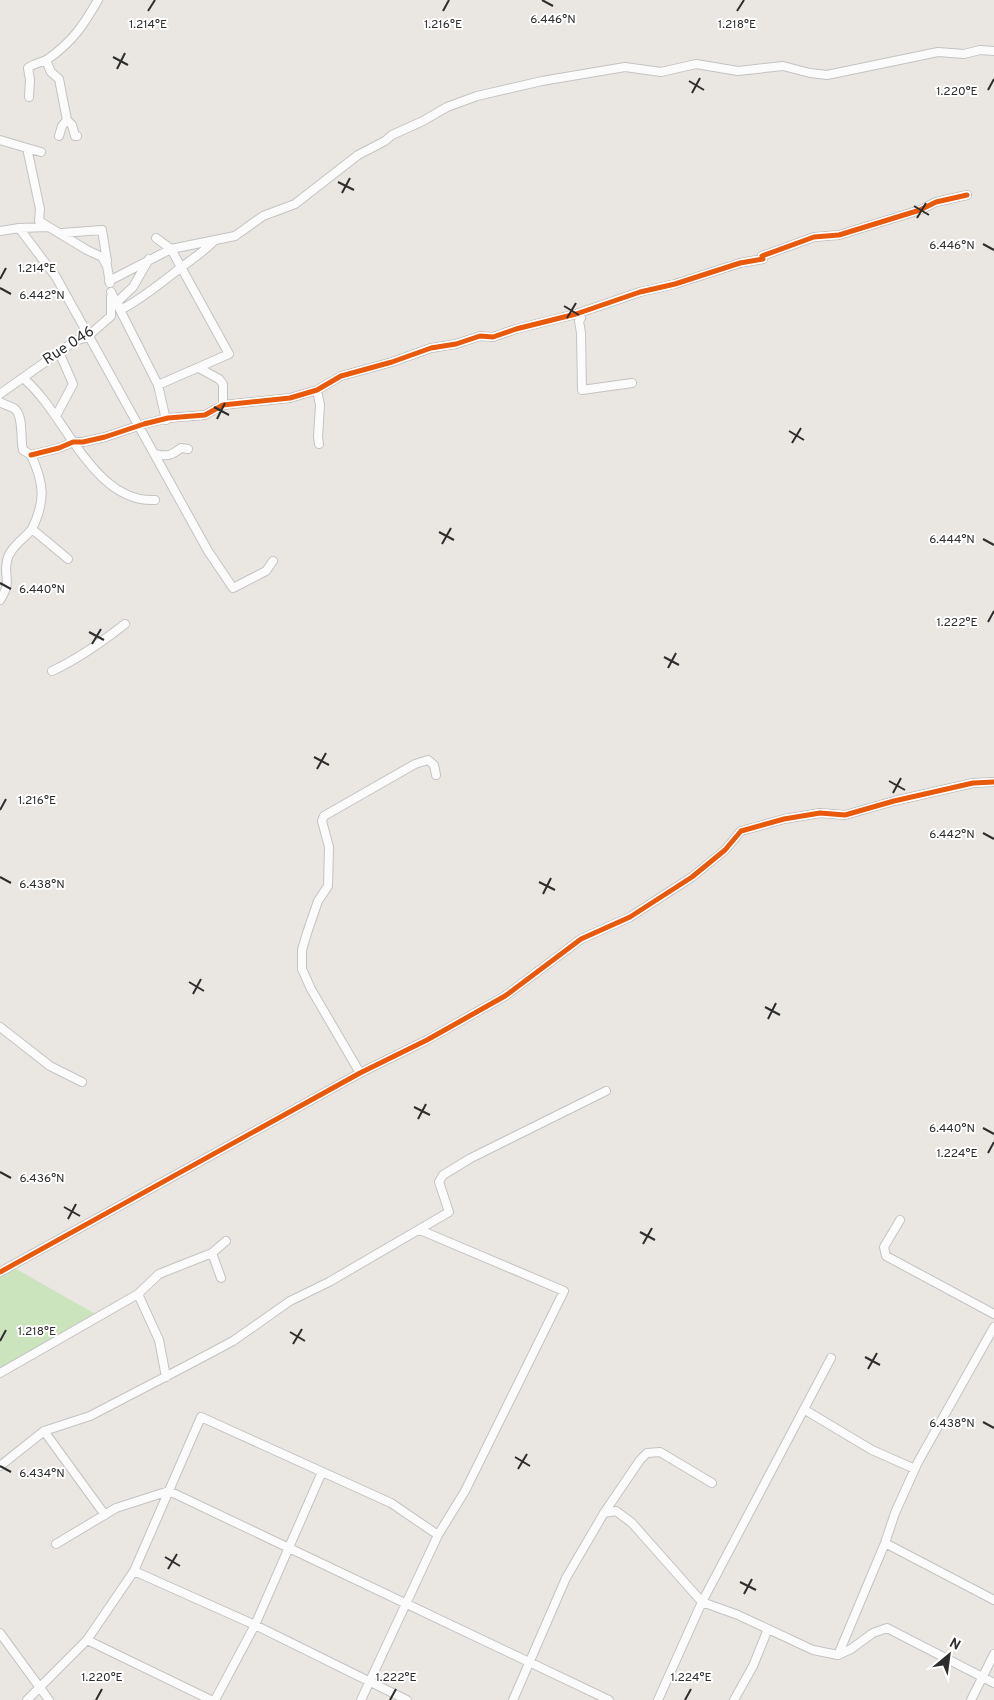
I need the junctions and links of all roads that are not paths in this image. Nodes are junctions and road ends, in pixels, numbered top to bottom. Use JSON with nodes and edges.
{"nodes":[{"id":1,"x":98,"y":0,"type":"edge"},
{"id":2,"x":994,"y":51,"type":"edge"},
{"id":3,"x":46,"y":61,"type":"junction"},
{"id":4,"x":29,"y":97,"type":"dead end"},
{"id":5,"x":67,"y":120,"type":"junction"},
{"id":6,"x":59,"y":136,"type":"dead end"},
{"id":7,"x":77,"y":136,"type":"dead end"},
{"id":8,"x":0,"y":140,"type":"edge"},
{"id":9,"x":27,"y":148,"type":"junction"},
{"id":10,"x":39,"y":154,"type":"dead end"},
{"id":11,"x":967,"y":195,"type":"dead end"},
{"id":12,"x":19,"y":228,"type":"junction"},
{"id":13,"x":50,"y":228,"type":"junction"},
{"id":14,"x":0,"y":231,"type":"edge"},
{"id":15,"x":62,"y":234,"type":"junction"},
{"id":16,"x":156,"y":238,"type":"dead end"},
{"id":17,"x":213,"y":242,"type":"junction"},
{"id":18,"x":171,"y":249,"type":"junction"},
{"id":19,"x":150,"y":259,"type":"junction"},
{"id":20,"x":107,"y":266,"type":"junction"},
{"id":21,"x":181,"y":267,"type":"junction"},
{"id":22,"x":109,"y":281,"type":"junction"},
{"id":23,"x":111,"y":292,"type":"junction"},
{"id":24,"x":118,"y":305,"type":"junction"},
{"id":25,"x":579,"y":313,"type":"junction"},
{"id":26,"x":87,"y":337,"type":"junction"},
{"id":27,"x":60,"y":352,"type":"junction"},
{"id":28,"x":199,"y":368,"type":"junction"},
{"id":29,"x":23,"y":378,"type":"junction"},
{"id":30,"x":632,"y":383,"type":"dead end"},
{"id":31,"x":158,"y":385,"type":"junction"},
{"id":32,"x":316,"y":390,"type":"junction"},
{"id":33,"x":0,"y":394,"type":"edge"},
{"id":34,"x":0,"y":402,"type":"edge"},
{"id":35,"x":223,"y":405,"type":"junction"},
{"id":36,"x":56,"y":416,"type":"junction"},
{"id":37,"x":166,"y":420,"type":"junction"},
{"id":38,"x":140,"y":426,"type":"junction"},
{"id":39,"x":73,"y":442,"type":"junction"},
{"id":40,"x":319,"y":444,"type":"dead end"},
{"id":41,"x":188,"y":449,"type":"dead end"},
{"id":42,"x":156,"y":454,"type":"junction"},
{"id":43,"x":31,"y":455,"type":"junction"},
{"id":44,"x":155,"y":500,"type":"dead end"},
{"id":45,"x":32,"y":529,"type":"junction"},
{"id":46,"x":68,"y":558,"type":"dead end"},
{"id":47,"x":273,"y":561,"type":"dead end"},
{"id":48,"x":3,"y":562,"type":"edge"},
{"id":49,"x":0,"y":600,"type":"edge"},
{"id":50,"x":125,"y":624,"type":"dead end"},
{"id":51,"x":52,"y":672,"type":"dead end"},
{"id":52,"x":436,"y":775,"type":"dead end"},
{"id":53,"x":994,"y":782,"type":"edge"},
{"id":54,"x":0,"y":1027,"type":"edge"},
{"id":55,"x":360,"y":1072,"type":"junction"},
{"id":56,"x":82,"y":1082,"type":"dead end"},
{"id":57,"x":606,"y":1091,"type":"dead end"},
{"id":58,"x":900,"y":1220,"type":"dead end"},
{"id":59,"x":420,"y":1230,"type":"junction"},
{"id":60,"x":226,"y":1241,"type":"dead end"},
{"id":61,"x":212,"y":1253,"type":"junction"},
{"id":62,"x":0,"y":1272,"type":"edge"},
{"id":63,"x":221,"y":1278,"type":"dead end"},
{"id":64,"x":138,"y":1294,"type":"junction"},
{"id":65,"x":994,"y":1314,"type":"edge"},
{"id":66,"x":994,"y":1327,"type":"edge"},
{"id":67,"x":831,"y":1358,"type":"dead end"},
{"id":68,"x":0,"y":1374,"type":"edge"},
{"id":69,"x":166,"y":1377,"type":"junction"},
{"id":70,"x":805,"y":1410,"type":"junction"},
{"id":71,"x":44,"y":1431,"type":"junction"},
{"id":72,"x":0,"y":1466,"type":"edge"},
{"id":73,"x":915,"y":1469,"type":"junction"},
{"id":74,"x":322,"y":1472,"type":"junction"},
{"id":75,"x":712,"y":1483,"type":"dead end"},
{"id":76,"x":169,"y":1491,"type":"junction"},
{"id":77,"x":604,"y":1513,"type":"junction"},
{"id":78,"x":105,"y":1515,"type":"junction"},
{"id":79,"x":438,"y":1535,"type":"junction"},
{"id":80,"x":885,"y":1543,"type":"junction"},
{"id":81,"x":56,"y":1544,"type":"dead end"},
{"id":82,"x":290,"y":1549,"type":"junction"},
{"id":83,"x":134,"y":1570,"type":"junction"},
{"id":84,"x":994,"y":1600,"type":"edge"},
{"id":85,"x":405,"y":1602,"type":"junction"},
{"id":86,"x":702,"y":1602,"type":"junction"},
{"id":87,"x":254,"y":1625,"type":"junction"},
{"id":88,"x":768,"y":1628,"type":"junction"},
{"id":89,"x":0,"y":1633,"type":"edge"},
{"id":90,"x":87,"y":1640,"type":"junction"},
{"id":91,"x":994,"y":1654,"type":"edge"},
{"id":92,"x":838,"y":1655,"type":"junction"},
{"id":93,"x":530,"y":1662,"type":"junction"},
{"id":94,"x":982,"y":1677,"type":"junction"},
{"id":95,"x":369,"y":1682,"type":"junction"},
{"id":96,"x":994,"y":1683,"type":"edge"},
{"id":97,"x":40,"y":1687,"type":"junction"},
{"id":98,"x":27,"y":1700,"type":"edge"},
{"id":99,"x":49,"y":1700,"type":"edge"},
{"id":100,"x":213,"y":1700,"type":"edge"},
{"id":101,"x":361,"y":1700,"type":"edge"},
{"id":102,"x":407,"y":1700,"type":"edge"},
{"id":103,"x":513,"y":1700,"type":"edge"},
{"id":104,"x":609,"y":1700,"type":"edge"},
{"id":105,"x":658,"y":1700,"type":"edge"},
{"id":106,"x":734,"y":1700,"type":"edge"},
{"id":107,"x":971,"y":1700,"type":"edge"}],
"edges":[{"from":1,"to":3,"type":"street"},
{"from":2,"to":17,"type":"street"},
{"from":3,"to":4,"type":"street"},
{"from":3,"to":5,"type":"street"},
{"from":5,"to":6,"type":"street"},
{"from":5,"to":7,"type":"street"},
{"from":8,"to":9,"type":"street"},
{"from":9,"to":10,"type":"street"},
{"from":9,"to":13,"type":"street"},
{"from":11,"to":25,"type":"street"},
{"from":12,"to":13,"type":"street"},
{"from":12,"to":14,"type":"street"},
{"from":12,"to":26,"type":"street"},
{"from":13,"to":15,"type":"street"},
{"from":15,"to":20,"type":"street"},
{"from":15,"to":20,"type":"street","name":"Rue 046"},
{"from":16,"to":18,"type":"street"},
{"from":17,"to":18,"type":"street"},
{"from":17,"to":21,"type":"street"},
{"from":18,"to":19,"type":"street"},
{"from":18,"to":21,"type":"street"},
{"from":19,"to":22,"type":"street"},
{"from":19,"to":24,"type":"street"},
{"from":20,"to":22,"type":"street","name":"Rue 046"},
{"from":21,"to":24,"type":"street"},
{"from":21,"to":28,"type":"street"},
{"from":22,"to":23,"type":"street","name":"Rue 046"},
{"from":23,"to":24,"type":"street"},
{"from":23,"to":26,"type":"street","name":"Rue 046"},
{"from":24,"to":31,"type":"street"},
{"from":25,"to":30,"type":"street"},
{"from":25,"to":32,"type":"street"},
{"from":26,"to":27,"type":"street","name":"Rue 046"},
{"from":26,"to":38,"type":"street"},
{"from":27,"to":29,"type":"street","name":"Rue 046"},
{"from":27,"to":36,"type":"street"},
{"from":28,"to":31,"type":"street"},
{"from":28,"to":35,"type":"street"},
{"from":29,"to":33,"type":"street","name":"Rue 046"},
{"from":29,"to":36,"type":"street"},
{"from":31,"to":37,"type":"street"},
{"from":32,"to":35,"type":"street"},
{"from":32,"to":40,"type":"street"},
{"from":34,"to":43,"type":"street"},
{"from":35,"to":37,"type":"street"},
{"from":36,"to":39,"type":"street"},
{"from":37,"to":38,"type":"street"},
{"from":38,"to":39,"type":"street"},
{"from":38,"to":42,"type":"street"},
{"from":39,"to":43,"type":"street"},
{"from":39,"to":44,"type":"street"},
{"from":41,"to":42,"type":"street"},
{"from":42,"to":47,"type":"street"},
{"from":43,"to":45,"type":"street"},
{"from":45,"to":46,"type":"street"},
{"from":45,"to":48,"type":"street"},
{"from":48,"to":49,"type":"street"},
{"from":50,"to":51,"type":"street"},
{"from":52,"to":55,"type":"street"},
{"from":53,"to":55,"type":"street"},
{"from":54,"to":56,"type":"street"},
{"from":55,"to":62,"type":"street"},
{"from":57,"to":59,"type":"street"},
{"from":58,"to":65,"type":"street"},
{"from":59,"to":69,"type":"street"},
{"from":59,"to":79,"type":"street"},
{"from":60,"to":61,"type":"street"},
{"from":61,"to":63,"type":"street"},
{"from":61,"to":64,"type":"street"},
{"from":64,"to":68,"type":"street"},
{"from":64,"to":69,"type":"street"},
{"from":66,"to":73,"type":"street"},
{"from":67,"to":70,"type":"street"},
{"from":69,"to":71,"type":"street"},
{"from":70,"to":73,"type":"street"},
{"from":70,"to":86,"type":"street"},
{"from":71,"to":72,"type":"street"},
{"from":71,"to":78,"type":"street"},
{"from":73,"to":80,"type":"street"},
{"from":74,"to":76,"type":"street"},
{"from":74,"to":79,"type":"street"},
{"from":74,"to":82,"type":"street"},
{"from":75,"to":77,"type":"street"},
{"from":76,"to":78,"type":"street"},
{"from":76,"to":82,"type":"street"},
{"from":76,"to":83,"type":"street"},
{"from":77,"to":86,"type":"street"},
{"from":77,"to":93,"type":"street"},
{"from":78,"to":81,"type":"street"},
{"from":79,"to":85,"type":"street"},
{"from":80,"to":84,"type":"street"},
{"from":80,"to":92,"type":"street"},
{"from":82,"to":85,"type":"street"},
{"from":82,"to":87,"type":"street"},
{"from":83,"to":87,"type":"street"},
{"from":83,"to":90,"type":"street"},
{"from":85,"to":93,"type":"street"},
{"from":85,"to":95,"type":"street"},
{"from":86,"to":88,"type":"street"},
{"from":86,"to":105,"type":"street"},
{"from":87,"to":95,"type":"street"},
{"from":87,"to":100,"type":"street"},
{"from":88,"to":92,"type":"street"},
{"from":88,"to":106,"type":"street"},
{"from":89,"to":97,"type":"street"},
{"from":90,"to":97,"type":"street"},
{"from":90,"to":100,"type":"street"},
{"from":91,"to":94,"type":"street"},
{"from":92,"to":94,"type":"street"},
{"from":93,"to":103,"type":"street"},
{"from":93,"to":104,"type":"street"},
{"from":94,"to":96,"type":"street"},
{"from":94,"to":107,"type":"street"},
{"from":95,"to":101,"type":"street"},
{"from":95,"to":102,"type":"street"},
{"from":97,"to":98,"type":"street"},
{"from":97,"to":99,"type":"street"}]}
